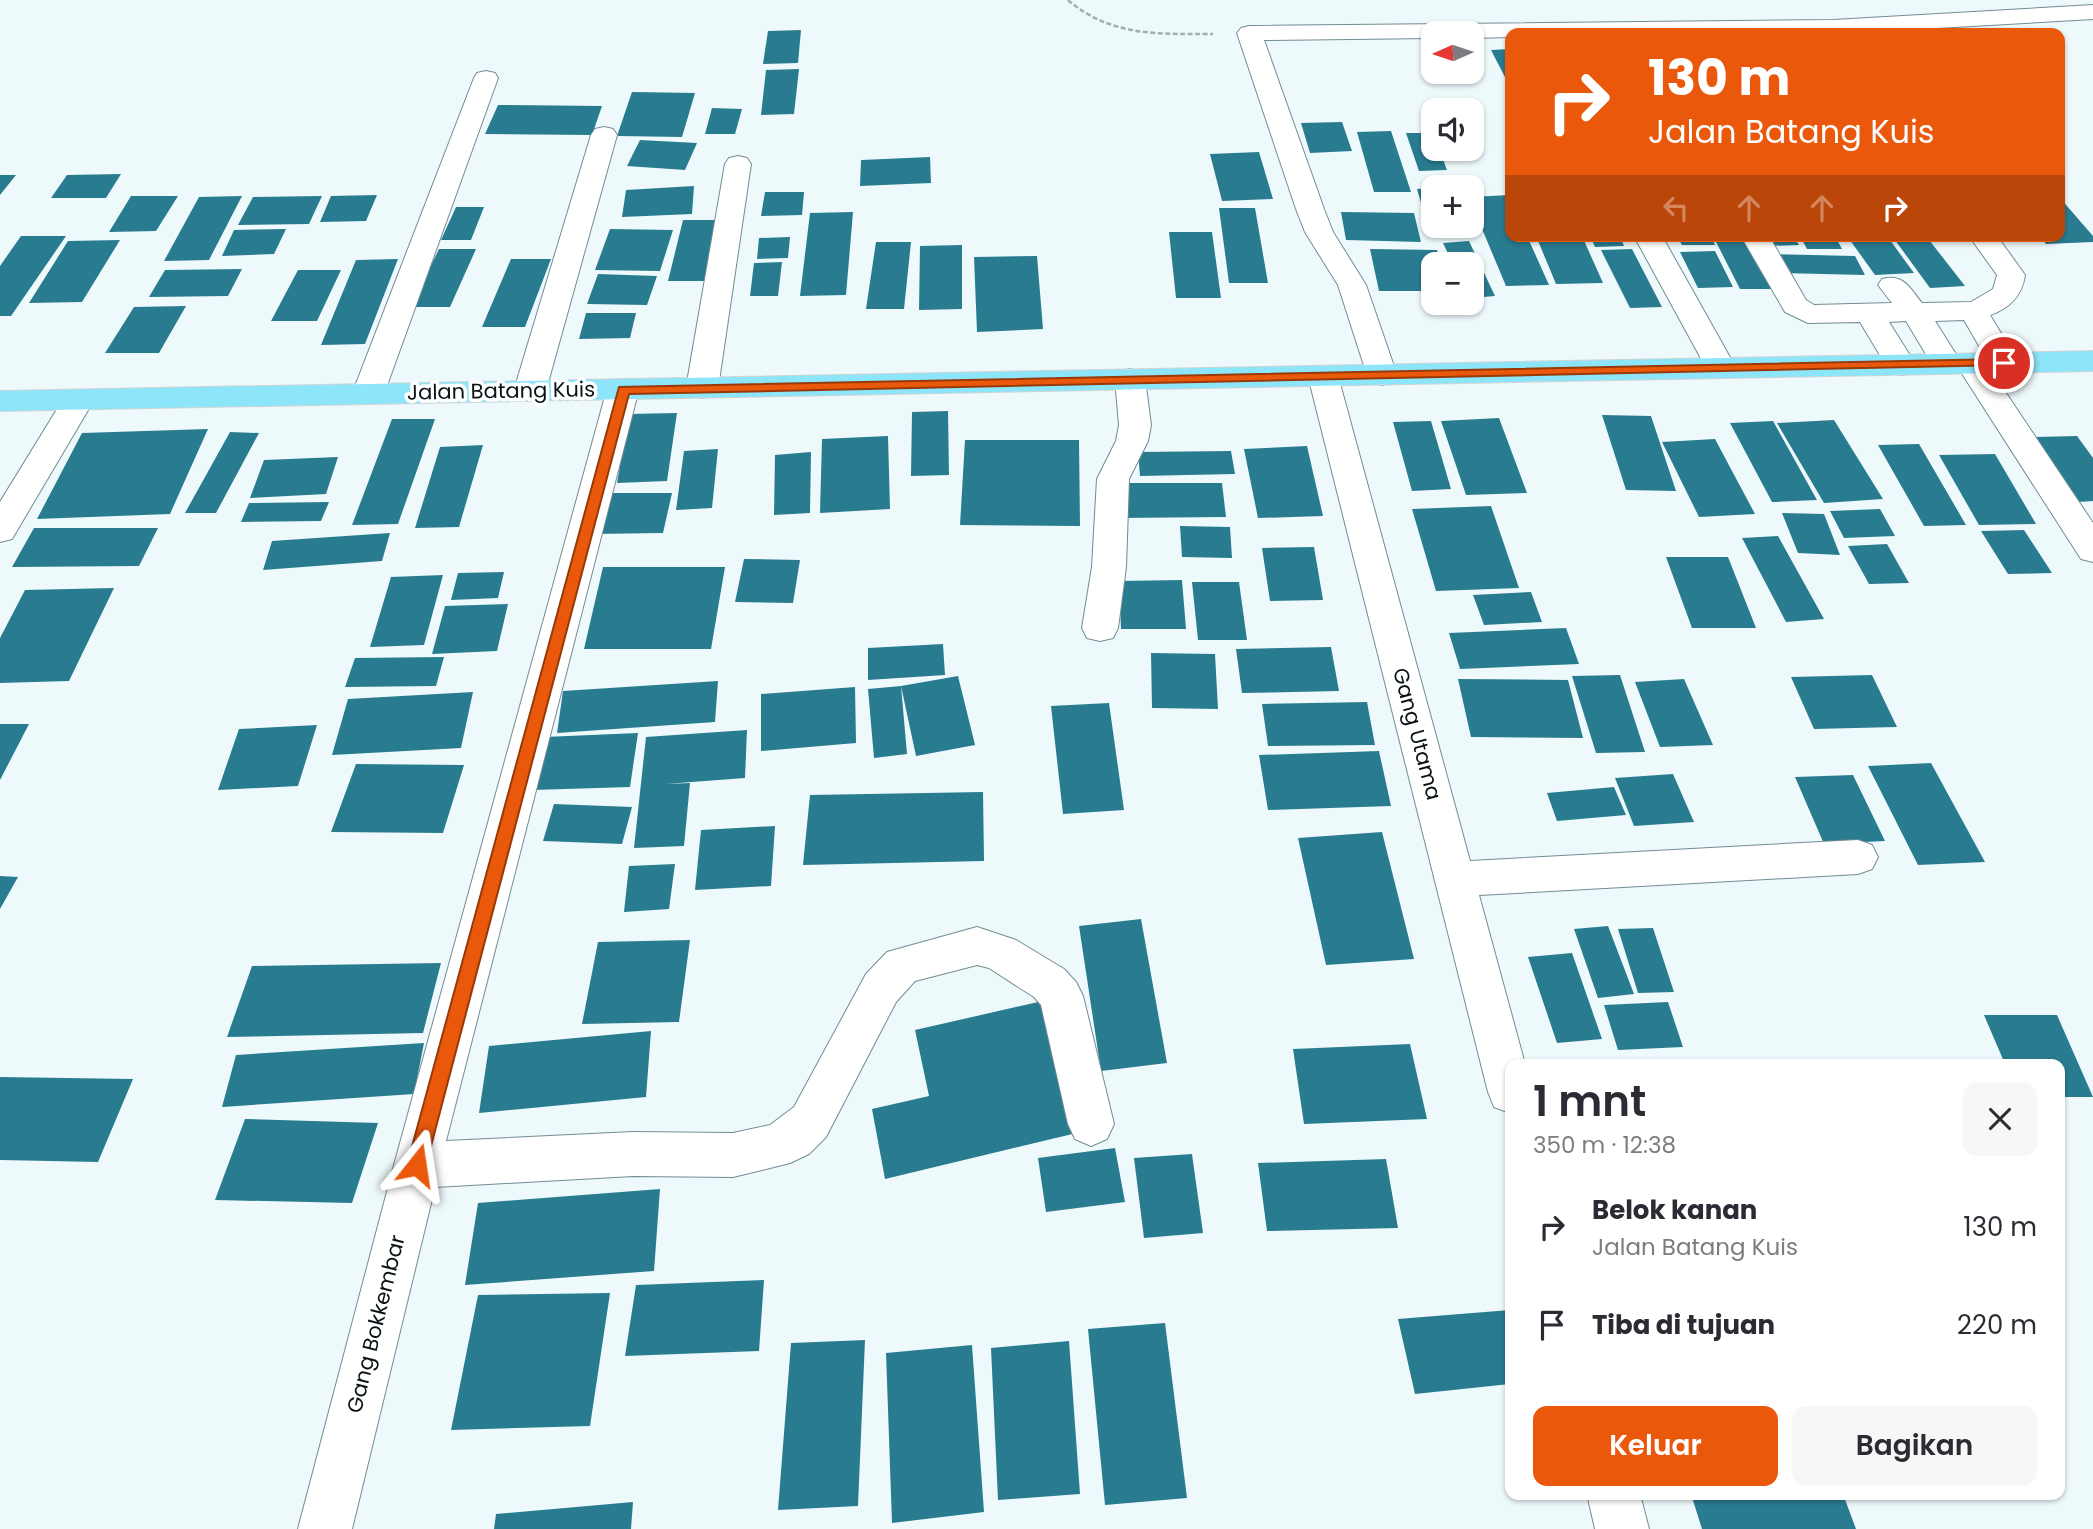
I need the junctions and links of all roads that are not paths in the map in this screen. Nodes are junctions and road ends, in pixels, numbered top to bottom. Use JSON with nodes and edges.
{"nodes":[{"id":1,"x":2093,"y":12,"type":"edge"},
{"id":2,"x":1864,"y":28,"type":"edge"},
{"id":3,"x":1505,"y":32,"type":"edge"},
{"id":4,"x":486,"y":78,"type":"dead end"},
{"id":5,"x":604,"y":135,"type":"dead end"},
{"id":6,"x":738,"y":164,"type":"dead end"},
{"id":7,"x":1651,"y":242,"type":"edge"},
{"id":8,"x":1758,"y":242,"type":"edge"},
{"id":9,"x":1987,"y":242,"type":"edge"},
{"id":10,"x":1892,"y":285,"type":"dead end"},
{"id":11,"x":1973,"y":311,"type":"junction"},
{"id":12,"x":1885,"y":339,"type":"junction"},
{"id":13,"x":1937,"y":340,"type":"junction"},
{"id":14,"x":2093,"y":361,"type":"edge"},
{"id":15,"x":2004,"y":363,"type":"junction"},
{"id":16,"x":1721,"y":368,"type":"junction"},
{"id":17,"x":1382,"y":375,"type":"junction"},
{"id":18,"x":1323,"y":376,"type":"junction"},
{"id":19,"x":1130,"y":379,"type":"junction"},
{"id":20,"x":702,"y":388,"type":"junction"},
{"id":21,"x":530,"y":390,"type":"junction"},
{"id":22,"x":623,"y":390,"type":"junction"},
{"id":23,"x":368,"y":394,"type":"junction"},
{"id":24,"x":78,"y":400,"type":"junction"},
{"id":25,"x":0,"y":401,"type":"edge"},
{"id":26,"x":0,"y":530,"type":"edge"},
{"id":27,"x":2093,"y":550,"type":"edge"},
{"id":28,"x":1100,"y":628,"type":"dead end"},
{"id":29,"x":1858,"y":857,"type":"dead end"},
{"id":30,"x":1456,"y":879,"type":"junction"},
{"id":31,"x":1505,"y":1072,"type":"edge"},
{"id":32,"x":1091,"y":1124,"type":"dead end"},
{"id":33,"x":417,"y":1165,"type":"junction"},
{"id":34,"x":1615,"y":1500,"type":"edge"},
{"id":35,"x":325,"y":1529,"type":"edge"},
{"id":36,"x":1622,"y":1529,"type":"edge"}],
"edges":[{"from":1,"to":2,"type":"street"},
{"from":3,"to":17,"type":"street"},
{"from":4,"to":23,"type":"street"},
{"from":5,"to":21,"type":"street"},
{"from":6,"to":20,"type":"street"},
{"from":7,"to":16,"type":"street"},
{"from":8,"to":12,"type":"street"},
{"from":9,"to":11,"type":"street"},
{"from":10,"to":13,"type":"street"},
{"from":11,"to":13,"type":"street"},
{"from":11,"to":15,"type":"street"},
{"from":12,"to":13,"type":"main road","name":"Jalan Batang Kuis"},
{"from":12,"to":13,"type":"street"},
{"from":12,"to":16,"type":"main road","name":"Jalan Batang Kuis"},
{"from":13,"to":15,"type":"main road","name":"Jalan Batang Kuis"},
{"from":13,"to":27,"type":"street"},
{"from":14,"to":15,"type":"main road","name":"Jalan Batang Kuis"},
{"from":16,"to":17,"type":"main road","name":"Jalan Batang Kuis"},
{"from":17,"to":18,"type":"main road","name":"Jalan Batang Kuis"},
{"from":18,"to":19,"type":"main road","name":"Jalan Batang Kuis"},
{"from":18,"to":30,"type":"street","name":"Gang Utama"},
{"from":19,"to":20,"type":"main road","name":"Jalan Batang Kuis"},
{"from":19,"to":28,"type":"street"},
{"from":20,"to":22,"type":"main road","name":"Jalan Batang Kuis"},
{"from":21,"to":22,"type":"main road","name":"Jalan Batang Kuis"},
{"from":21,"to":23,"type":"main road","name":"Jalan Batang Kuis"},
{"from":22,"to":33,"type":"street","name":"Gang Bokkembar"},
{"from":23,"to":24,"type":"main road","name":"Jalan Batang Kuis"},
{"from":24,"to":25,"type":"main road","name":"Jalan Batang Kuis"},
{"from":24,"to":26,"type":"street"},
{"from":29,"to":30,"type":"street"},
{"from":30,"to":31,"type":"street","name":"Gang Utama"},
{"from":32,"to":33,"type":"street"},
{"from":33,"to":35,"type":"street","name":"Gang Bokkembar"},
{"from":34,"to":36,"type":"street"}]}
